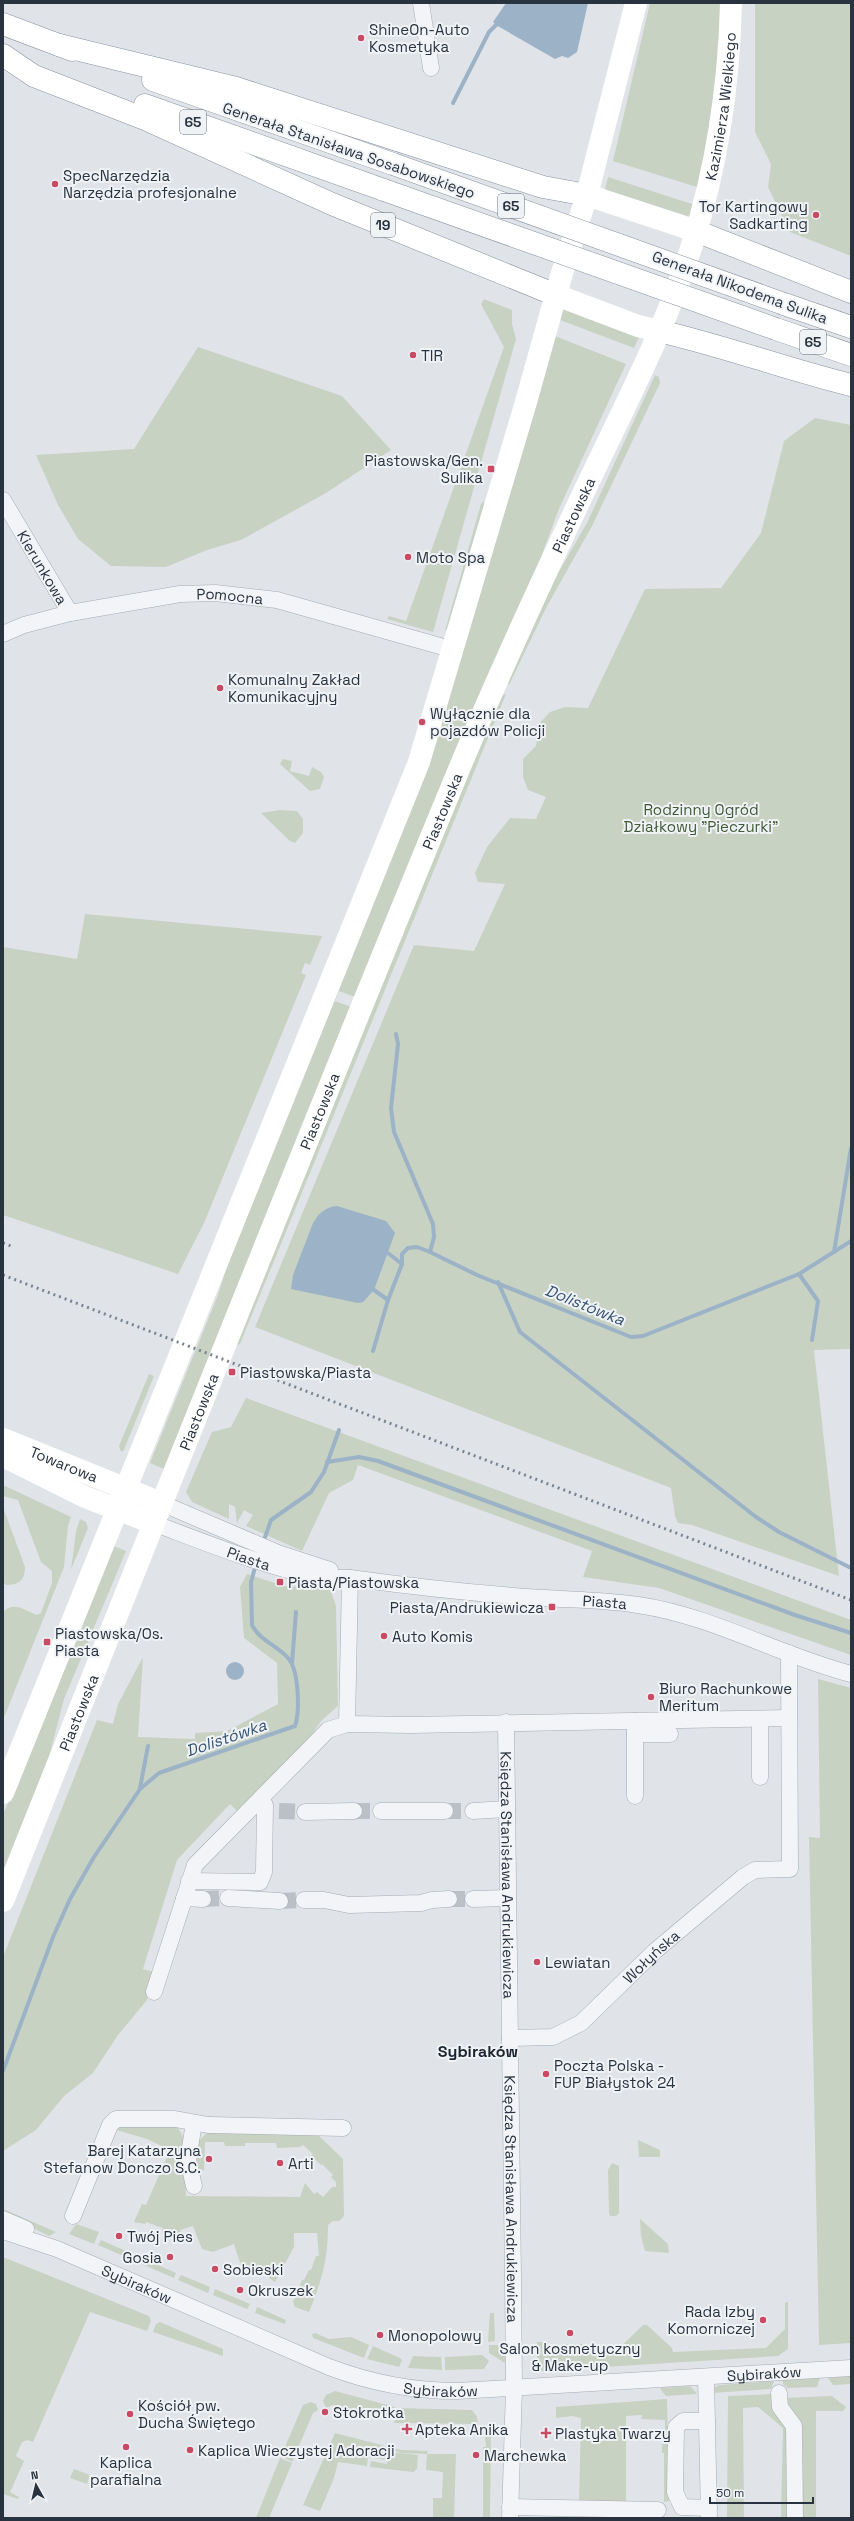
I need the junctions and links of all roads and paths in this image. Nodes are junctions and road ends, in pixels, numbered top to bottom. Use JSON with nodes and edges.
{"nodes":[{"id":1,"x":421,"y":3,"type":"edge"},
{"id":2,"x":636,"y":3,"type":"edge"},
{"id":3,"x":731,"y":3,"type":"edge"},
{"id":4,"x":3,"y":24,"type":"edge"},
{"id":5,"x":59,"y":45,"type":"junction"},
{"id":6,"x":3,"y":54,"type":"edge"},
{"id":7,"x":431,"y":68,"type":"dead end"},
{"id":8,"x":587,"y":195,"type":"junction"},
{"id":9,"x":696,"y":231,"type":"junction"},
{"id":10,"x":629,"y":247,"type":"joint"},
{"id":11,"x":617,"y":274,"type":"joint"},
{"id":12,"x":851,"y":292,"type":"edge"},
{"id":13,"x":556,"y":295,"type":"junction"},
{"id":14,"x":851,"y":327,"type":"edge"},
{"id":15,"x":659,"y":331,"type":"junction"},
{"id":16,"x":851,"y":355,"type":"edge"},
{"id":17,"x":851,"y":385,"type":"edge"},
{"id":18,"x":3,"y":500,"type":"edge"},
{"id":19,"x":70,"y":613,"type":"junction"},
{"id":20,"x":3,"y":634,"type":"edge"},
{"id":21,"x":454,"y":650,"type":"junction"},
{"id":22,"x":3,"y":1439,"type":"edge"},
{"id":23,"x":3,"y":1456,"type":"edge"},
{"id":24,"x":53,"y":1469,"type":"junction"},
{"id":25,"x":125,"y":1487,"type":"junction"},
{"id":26,"x":116,"y":1509,"type":"junction"},
{"id":27,"x":157,"y":1513,"type":"junction"},
{"id":28,"x":247,"y":1548,"type":"junction"},
{"id":29,"x":348,"y":1578,"type":"junction"},
{"id":30,"x":789,"y":1653,"type":"junction"},
{"id":31,"x":851,"y":1674,"type":"edge"},
{"id":32,"x":760,"y":1718,"type":"junction"},
{"id":33,"x":788,"y":1718,"type":"junction"},
{"id":34,"x":506,"y":1722,"type":"junction"},
{"id":35,"x":347,"y":1724,"type":"junction"},
{"id":36,"x":635,"y":1728,"type":"junction"},
{"id":37,"x":670,"y":1734,"type":"dead end"},
{"id":38,"x":756,"y":1768,"type":"dead end"},
{"id":39,"x":3,"y":1793,"type":"edge"},
{"id":40,"x":635,"y":1796,"type":"dead end"},
{"id":41,"x":268,"y":1805,"type":"junction"},
{"id":42,"x":507,"y":1809,"type":"junction"},
{"id":43,"x":354,"y":1811,"type":"tunnel mouth"},
{"id":44,"x":381,"y":1811,"type":"tunnel mouth"},
{"id":45,"x":445,"y":1811,"type":"tunnel mouth"},
{"id":46,"x":473,"y":1811,"type":"tunnel mouth"},
{"id":47,"x":305,"y":1812,"type":"tunnel mouth"},
{"id":48,"x":189,"y":1881,"type":"junction"},
{"id":49,"x":184,"y":1898,"type":"junction"},
{"id":50,"x":228,"y":1898,"type":"tunnel mouth"},
{"id":51,"x":508,"y":1898,"type":"junction"},
{"id":52,"x":203,"y":1899,"type":"tunnel mouth"},
{"id":53,"x":449,"y":1899,"type":"tunnel mouth"},
{"id":54,"x":473,"y":1899,"type":"tunnel mouth"},
{"id":55,"x":304,"y":1900,"type":"tunnel mouth"},
{"id":56,"x":3,"y":1901,"type":"edge"},
{"id":57,"x":280,"y":1901,"type":"tunnel mouth"},
{"id":58,"x":154,"y":1992,"type":"dead end"},
{"id":59,"x":510,"y":2038,"type":"junction"},
{"id":60,"x":194,"y":2123,"type":"junction"},
{"id":61,"x":343,"y":2128,"type":"dead end"},
{"id":62,"x":194,"y":2186,"type":"dead end"},
{"id":63,"x":73,"y":2216,"type":"dead end"},
{"id":64,"x":3,"y":2219,"type":"edge"},
{"id":65,"x":3,"y":2231,"type":"edge"},
{"id":66,"x":57,"y":2249,"type":"junction"},
{"id":67,"x":851,"y":2368,"type":"edge"},
{"id":68,"x":706,"y":2377,"type":"junction"},
{"id":69,"x":514,"y":2388,"type":"junction"},
{"id":70,"x":779,"y":2393,"type":"dead end"},
{"id":71,"x":707,"y":2421,"type":"junction"},
{"id":72,"x":658,"y":2510,"type":"dead end"},
{"id":73,"x":510,"y":2512,"type":"edge"},
{"id":74,"x":709,"y":2513,"type":"edge"},
{"id":75,"x":795,"y":2518,"type":"edge"}],
"edges":[{"from":1,"to":7,"type":"street"},
{"from":2,"to":8,"type":"main road"},
{"from":3,"to":9,"type":"main road","name":"Kazimierza Wielkiego"},
{"from":4,"to":5,"type":"main road","name":"Generała Stanisława Sosabowskiego"},
{"from":5,"to":8,"type":"main road"},
{"from":5,"to":10,"type":"main road","name":"Generała Stanisława Sosabowskiego","number":"65","bridge":true},
{"from":6,"to":11,"type":"main road","name":"Generała Stanisława Sosabowskiego","number":"65","bridge":true},
{"from":6,"to":13,"type":"main road","number":"19"},
{"from":8,"to":9,"type":"main road"},
{"from":8,"to":13,"type":"main road"},
{"from":9,"to":12,"type":"main road"},
{"from":9,"to":15,"type":"main road","name":"Kazimierza Wielkiego"},
{"from":10,"to":14,"type":"main road","name":"Generała Nikodema Sulika","number":"65","bridge":true},
{"from":11,"to":16,"type":"main road","name":"Generała Nikodema Sulika","number":"65","bridge":true},
{"from":13,"to":15,"type":"main road"},
{"from":13,"to":21,"type":"main road"},
{"from":15,"to":17,"type":"main road"},
{"from":15,"to":27,"type":"main road","name":"Piastowska"},
{"from":18,"to":19,"type":"street","name":"Kierunkowa"},
{"from":19,"to":20,"type":"street","name":"Pomocna"},
{"from":19,"to":21,"type":"street","name":"Pomocna"},
{"from":21,"to":25,"type":"main road"},
{"from":22,"to":24,"type":"main road","name":"Towarowa"},
{"from":23,"to":24,"type":"main road","name":"Towarowa"},
{"from":24,"to":25,"type":"main road","name":"Towarowa"},
{"from":24,"to":26,"type":"main road","name":"Towarowa"},
{"from":25,"to":26,"type":"main road"},
{"from":25,"to":27,"type":"main road","name":"Towarowa"},
{"from":26,"to":27,"type":"main road","name":"Towarowa"},
{"from":26,"to":39,"type":"main road"},
{"from":27,"to":28,"type":"street","name":"Piasta"},
{"from":27,"to":28,"type":"street","name":"Piasta"},
{"from":27,"to":56,"type":"main road","name":"Piastowska"},
{"from":28,"to":29,"type":"street","name":"Piasta"},
{"from":29,"to":30,"type":"street","name":"Piasta"},
{"from":29,"to":35,"type":"street"},
{"from":30,"to":31,"type":"street","name":"Piasta"},
{"from":30,"to":33,"type":"street"},
{"from":32,"to":33,"type":"street"},
{"from":32,"to":36,"type":"street"},
{"from":32,"to":38,"type":"street"},
{"from":33,"to":59,"type":"street","name":"Wołyńska"},
{"from":34,"to":35,"type":"street"},
{"from":34,"to":36,"type":"street"},
{"from":34,"to":42,"type":"street","name":"Księdza Stanisława Andrukiewicza"},
{"from":35,"to":41,"type":"street"},
{"from":36,"to":37,"type":"street"},
{"from":36,"to":40,"type":"street"},
{"from":41,"to":48,"type":"street"},
{"from":41,"to":48,"type":"street"},
{"from":42,"to":46,"type":"street"},
{"from":42,"to":51,"type":"street","name":"Księdza Stanisława Andrukiewicza"},
{"from":43,"to":47,"type":"street"},
{"from":44,"to":45,"type":"street"},
{"from":48,"to":49,"type":"street"},
{"from":49,"to":52,"type":"street"},
{"from":49,"to":58,"type":"street"},
{"from":50,"to":57,"type":"street"},
{"from":51,"to":54,"type":"street"},
{"from":51,"to":59,"type":"street","name":"Księdza Stanisława Andrukiewicza"},
{"from":53,"to":55,"type":"street"},
{"from":59,"to":69,"type":"street","name":"Księdza Stanisława Andrukiewicza"},
{"from":60,"to":61,"type":"street"},
{"from":60,"to":62,"type":"street"},
{"from":60,"to":63,"type":"street"},
{"from":64,"to":66,"type":"street","name":"Sybiraków"},
{"from":65,"to":66,"type":"street","name":"Sybiraków"},
{"from":66,"to":69,"type":"street","name":"Sybiraków"},
{"from":67,"to":68,"type":"street","name":"Sybiraków"},
{"from":68,"to":69,"type":"street","name":"Sybiraków"},
{"from":68,"to":71,"type":"street"},
{"from":69,"to":73,"type":"street","name":"Księdza Stanisława Andrukiewicza"},
{"from":70,"to":75,"type":"street"},
{"from":71,"to":74,"type":"street"},
{"from":71,"to":74,"type":"street"},
{"from":72,"to":73,"type":"street"}]}
